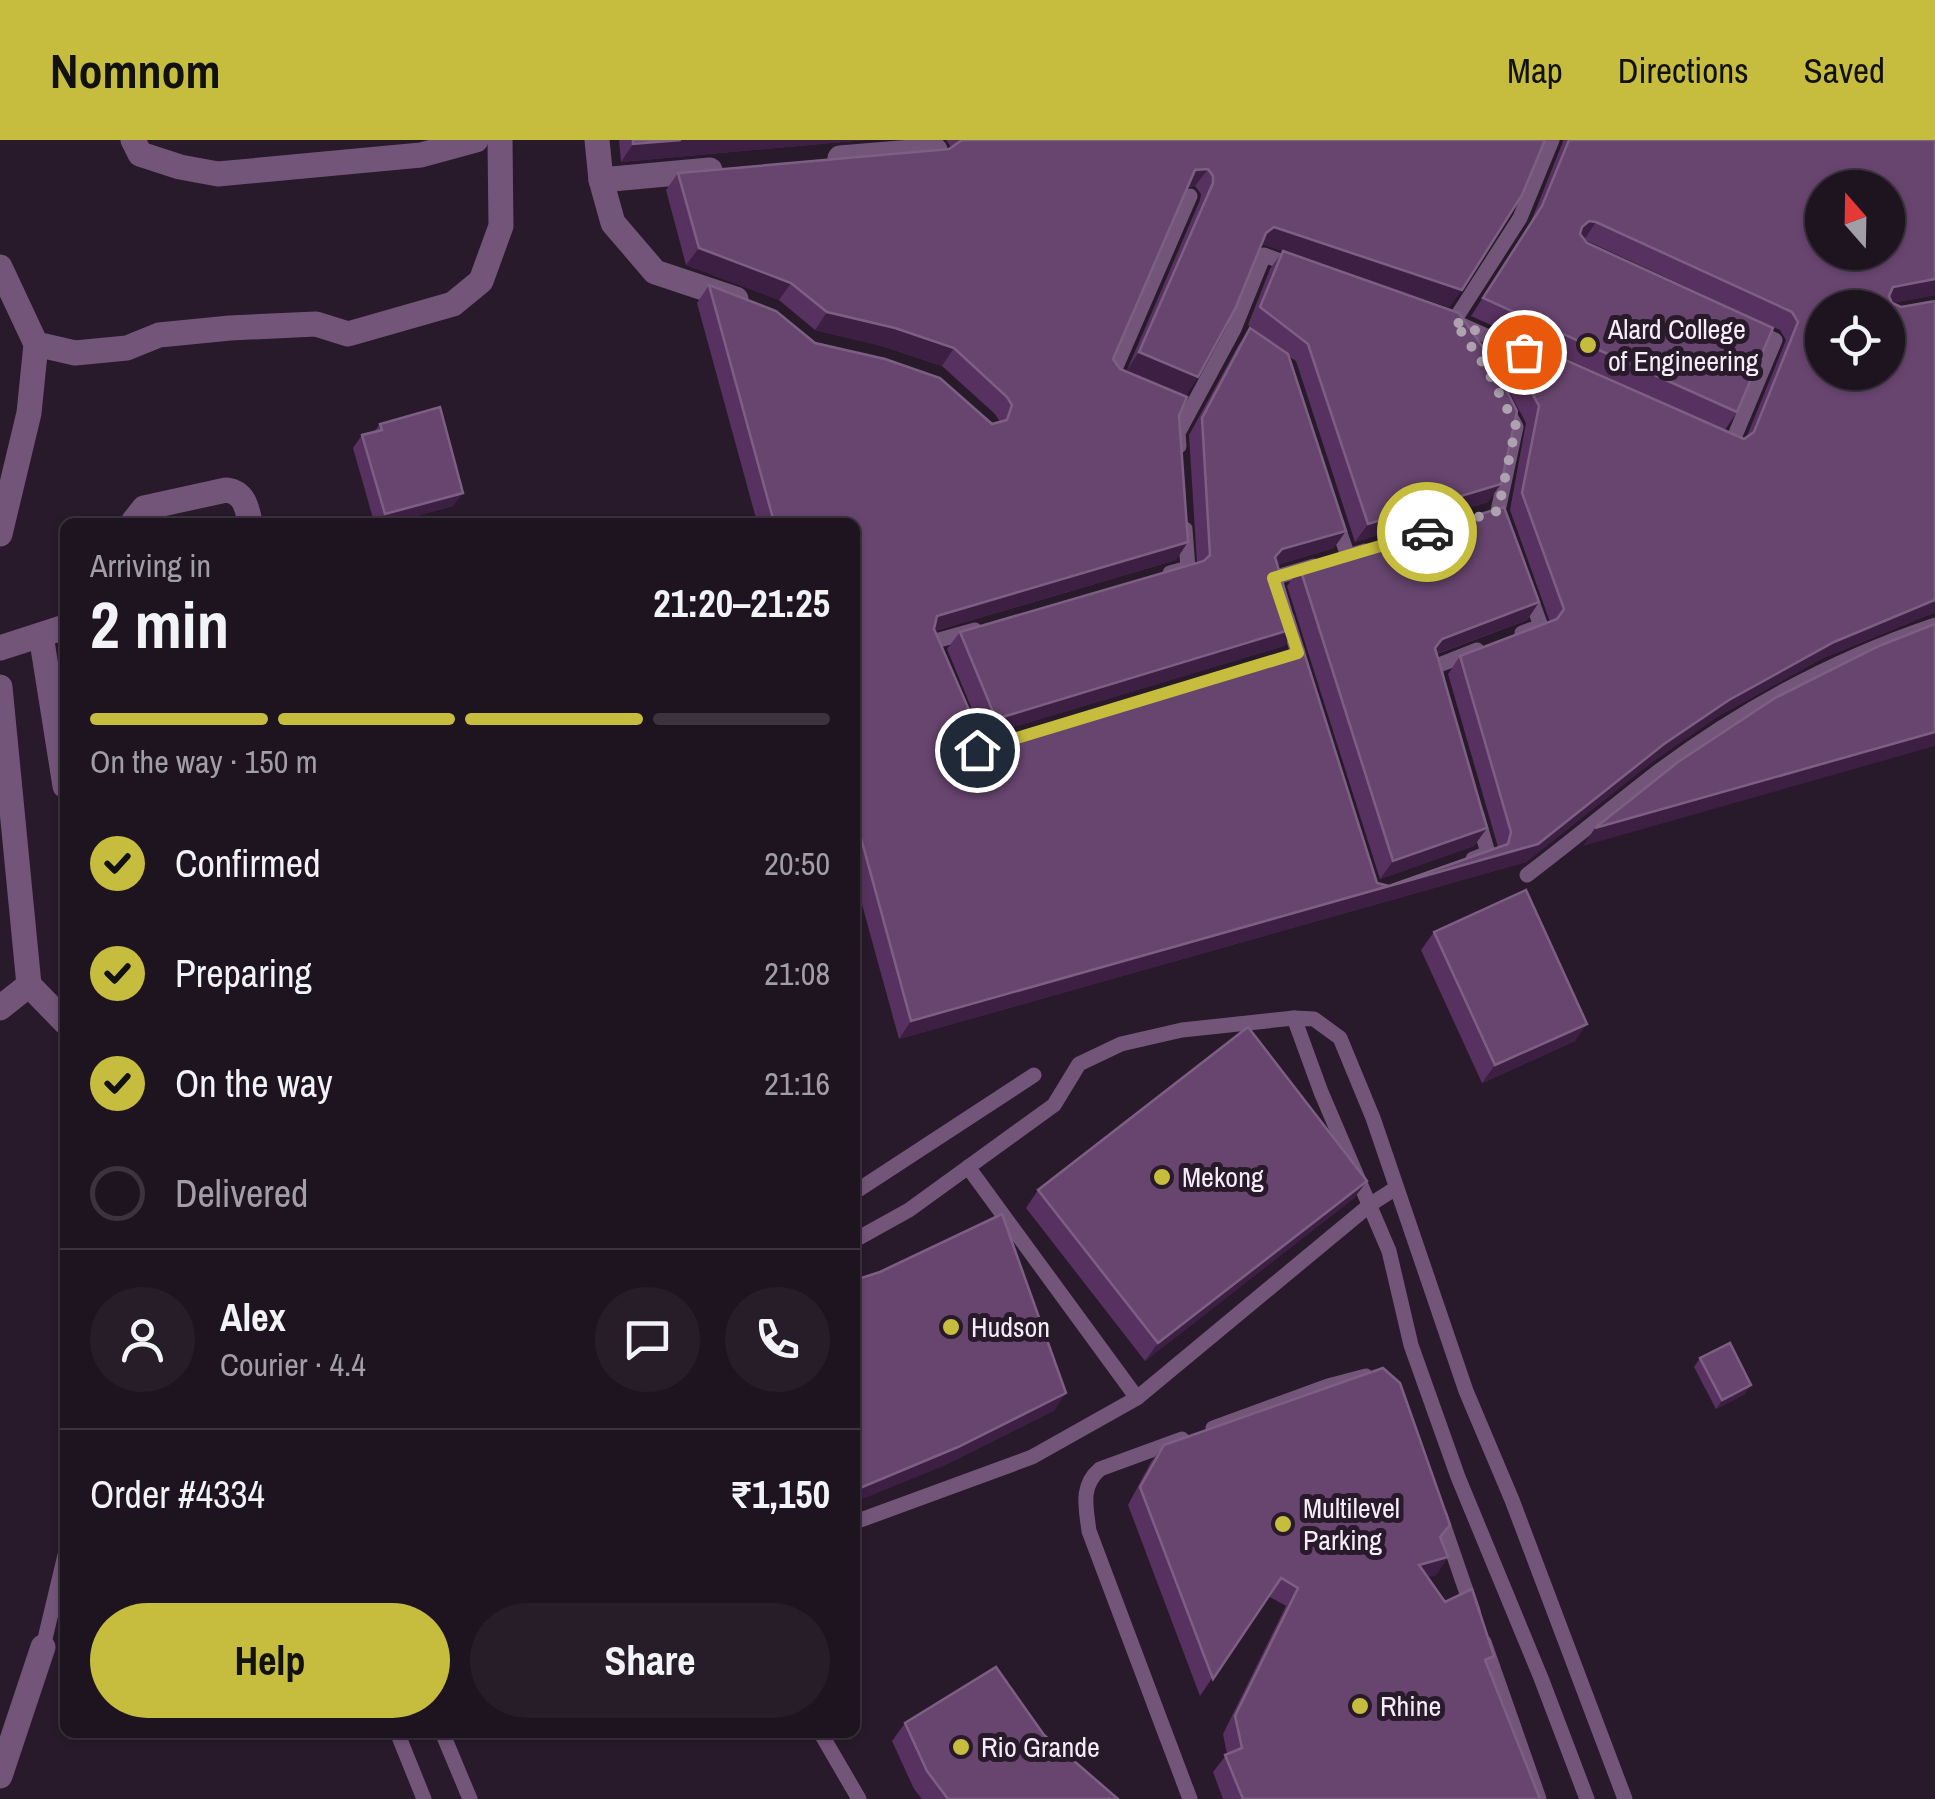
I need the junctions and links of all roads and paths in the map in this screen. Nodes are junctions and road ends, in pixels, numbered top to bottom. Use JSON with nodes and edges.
{"nodes":[{"id":1,"x":133,"y":140,"type":"edge"},
{"id":2,"x":476,"y":140,"type":"edge"},
{"id":3,"x":500,"y":140,"type":"edge"},
{"id":4,"x":597,"y":140,"type":"edge"},
{"id":5,"x":1552,"y":140,"type":"edge"},
{"id":6,"x":935,"y":150,"type":"edge"},
{"id":7,"x":817,"y":160,"type":"edge"},
{"id":8,"x":738,"y":168,"type":"edge"},
{"id":9,"x":601,"y":180,"type":"junction"},
{"id":10,"x":1190,"y":196,"type":"edge"},
{"id":11,"x":0,"y":266,"type":"edge"},
{"id":12,"x":1316,"y":273,"type":"edge"},
{"id":13,"x":758,"y":309,"type":"edge"},
{"id":14,"x":1437,"y":315,"type":"edge"},
{"id":15,"x":1454,"y":321,"type":"junction"},
{"id":16,"x":1740,"y":324,"type":"edge"},
{"id":17,"x":36,"y":344,"type":"junction"},
{"id":18,"x":1476,"y":352,"type":"edge"},
{"id":19,"x":1524,"y":352,"type":"edge"},
{"id":20,"x":1128,"y":383,"type":"edge"},
{"id":21,"x":1501,"y":398,"type":"edge"},
{"id":22,"x":1175,"y":403,"type":"edge"},
{"id":23,"x":1191,"y":409,"type":"junction"},
{"id":24,"x":1714,"y":437,"type":"edge"},
{"id":25,"x":1181,"y":472,"type":"edge"},
{"id":26,"x":1330,"y":504,"type":"edge"},
{"id":27,"x":1184,"y":510,"type":"edge"},
{"id":28,"x":1498,"y":511,"type":"junction"},
{"id":29,"x":1479,"y":517,"type":"edge"},
{"id":30,"x":136,"y":518,"type":"edge"},
{"id":31,"x":249,"y":518,"type":"edge"},
{"id":32,"x":0,"y":534,"type":"edge"},
{"id":33,"x":1510,"y":544,"type":"edge"},
{"id":34,"x":1386,"y":545,"type":"edge"},
{"id":35,"x":1348,"y":556,"type":"junction"},
{"id":36,"x":1522,"y":576,"type":"edge"},
{"id":37,"x":1151,"y":579,"type":"edge"},
{"id":38,"x":986,"y":626,"type":"edge"},
{"id":39,"x":1935,"y":626,"type":"edge"},
{"id":40,"x":53,"y":631,"type":"edge"},
{"id":41,"x":1506,"y":639,"type":"edge"},
{"id":42,"x":1488,"y":646,"type":"edge"},
{"id":43,"x":0,"y":648,"type":"edge"},
{"id":44,"x":1298,"y":653,"type":"junction"},
{"id":45,"x":1280,"y":658,"type":"edge"},
{"id":46,"x":939,"y":660,"type":"edge"},
{"id":47,"x":1304,"y":671,"type":"edge"},
{"id":48,"x":1440,"y":686,"type":"edge"},
{"id":49,"x":0,"y":687,"type":"edge"},
{"id":50,"x":60,"y":721,"type":"edge"},
{"id":51,"x":1472,"y":798,"type":"edge"},
{"id":52,"x":1455,"y":865,"type":"edge"},
{"id":53,"x":1527,"y":875,"type":"edge"},
{"id":54,"x":28,"y":985,"type":"junction"},
{"id":55,"x":0,"y":1008,"type":"edge"},
{"id":56,"x":60,"y":1017,"type":"edge"},
{"id":57,"x":1294,"y":1018,"type":"junction"},
{"id":58,"x":1034,"y":1074,"type":"dead end"},
{"id":59,"x":968,"y":1167,"type":"junction"},
{"id":60,"x":1396,"y":1188,"type":"junction"},
{"id":61,"x":860,"y":1189,"type":"edge"},
{"id":62,"x":1371,"y":1204,"type":"junction"},
{"id":63,"x":860,"y":1237,"type":"edge"},
{"id":64,"x":1385,"y":1378,"type":"edge"},
{"id":65,"x":1137,"y":1398,"type":"junction"},
{"id":66,"x":1435,"y":1501,"type":"edge"},
{"id":67,"x":860,"y":1520,"type":"edge"},
{"id":68,"x":60,"y":1577,"type":"edge"},
{"id":69,"x":44,"y":1648,"type":"joint"},
{"id":70,"x":399,"y":1738,"type":"edge"},
{"id":71,"x":445,"y":1738,"type":"edge"},
{"id":72,"x":823,"y":1738,"type":"edge"},
{"id":73,"x":0,"y":1776,"type":"edge"},
{"id":74,"x":424,"y":1799,"type":"edge"},
{"id":75,"x":470,"y":1799,"type":"edge"},
{"id":76,"x":859,"y":1799,"type":"edge"},
{"id":77,"x":1190,"y":1799,"type":"edge"},
{"id":78,"x":1539,"y":1799,"type":"edge"},
{"id":79,"x":1587,"y":1799,"type":"edge"},
{"id":80,"x":1625,"y":1799,"type":"edge"}],
"edges":[{"from":1,"to":2,"type":"street"},
{"from":3,"to":17,"type":"street"},
{"from":4,"to":9,"type":"street"},
{"from":5,"to":15,"type":"lane"},
{"from":6,"to":7,"type":"street"},
{"from":8,"to":9,"type":"street"},
{"from":9,"to":13,"type":"street"},
{"from":10,"to":20,"type":"lane"},
{"from":11,"to":17,"type":"street"},
{"from":12,"to":23,"type":"lane"},
{"from":14,"to":15,"type":"lane"},
{"from":15,"to":18,"type":"lane"},
{"from":15,"to":19,"type":"lane"},
{"from":16,"to":24,"type":"lane"},
{"from":17,"to":32,"type":"street"},
{"from":21,"to":28,"type":"lane"},
{"from":22,"to":23,"type":"lane"},
{"from":23,"to":25,"type":"lane"},
{"from":26,"to":35,"type":"lane"},
{"from":27,"to":37,"type":"lane"},
{"from":28,"to":29,"type":"lane"},
{"from":28,"to":33,"type":"lane"},
{"from":30,"to":31,"type":"street"},
{"from":34,"to":35,"type":"lane"},
{"from":35,"to":44,"type":"lane"},
{"from":36,"to":41,"type":"lane"},
{"from":38,"to":46,"type":"lane"},
{"from":39,"to":53,"type":"lane"},
{"from":40,"to":43,"type":"street"},
{"from":40,"to":50,"type":"street"},
{"from":42,"to":48,"type":"lane"},
{"from":44,"to":45,"type":"lane"},
{"from":44,"to":47,"type":"lane"},
{"from":49,"to":54,"type":"street"},
{"from":51,"to":52,"type":"lane"},
{"from":54,"to":55,"type":"street"},
{"from":54,"to":56,"type":"street"},
{"from":57,"to":59,"type":"lane"},
{"from":57,"to":60,"type":"lane"},
{"from":57,"to":62,"type":"lane"},
{"from":58,"to":61,"type":"lane"},
{"from":59,"to":63,"type":"lane"},
{"from":59,"to":65,"type":"lane"},
{"from":60,"to":62,"type":"lane"},
{"from":60,"to":80,"type":"lane"},
{"from":62,"to":65,"type":"lane"},
{"from":62,"to":79,"type":"lane"},
{"from":64,"to":77,"type":"lane"},
{"from":65,"to":67,"type":"lane"},
{"from":66,"to":78,"type":"lane"},
{"from":68,"to":69,"type":"lane"},
{"from":69,"to":73,"type":"street"},
{"from":70,"to":74,"type":"lane"},
{"from":71,"to":75,"type":"lane"},
{"from":72,"to":76,"type":"lane"}]}
